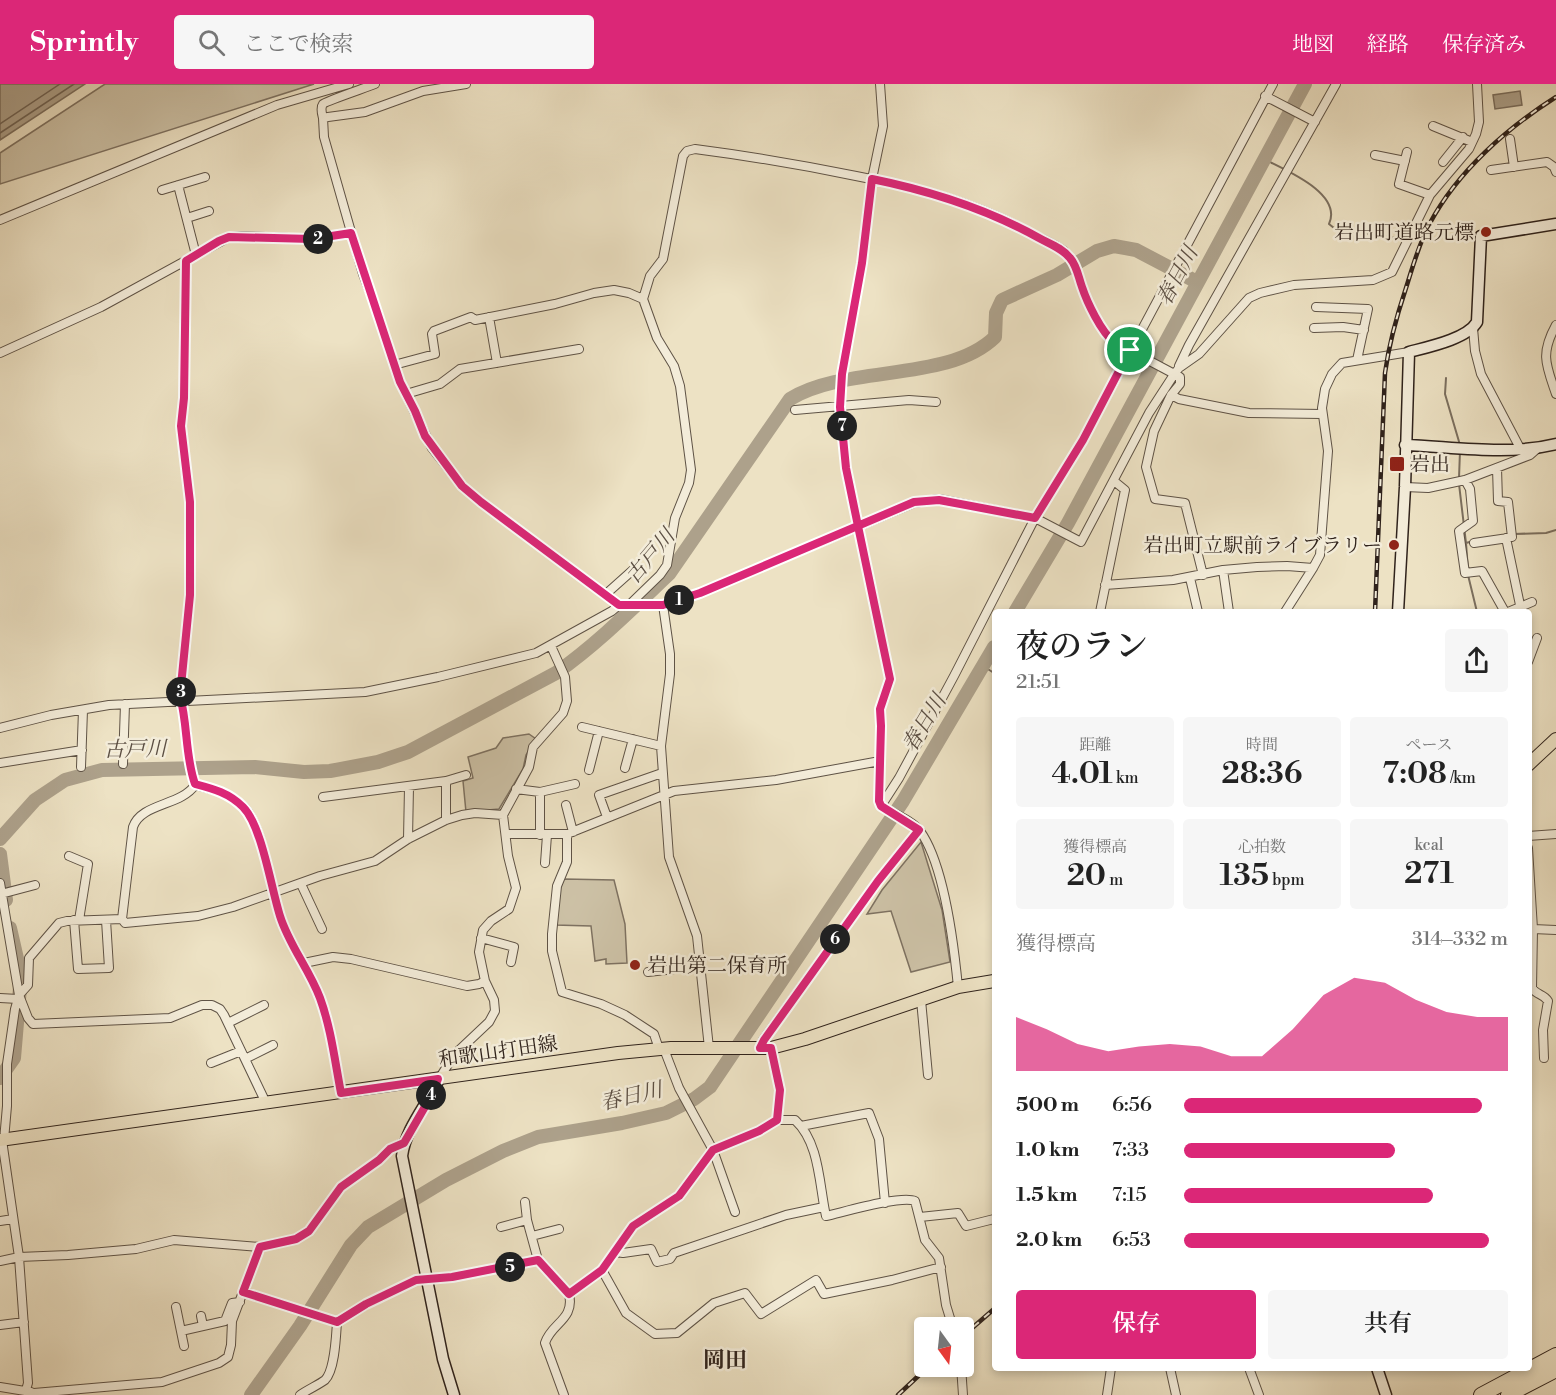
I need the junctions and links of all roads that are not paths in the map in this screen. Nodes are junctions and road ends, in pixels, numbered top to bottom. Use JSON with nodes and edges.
{"nodes":[{"id":1,"x":349,"y":84,"type":"edge"},
{"id":2,"x":375,"y":84,"type":"edge"},
{"id":3,"x":466,"y":84,"type":"edge"},
{"id":4,"x":880,"y":84,"type":"edge"},
{"id":5,"x":1273,"y":84,"type":"edge"},
{"id":6,"x":1336,"y":84,"type":"edge"},
{"id":7,"x":1477,"y":84,"type":"edge"},
{"id":8,"x":1265,"y":96,"type":"junction"},
{"id":9,"x":323,"y":118,"type":"junction"},
{"id":10,"x":1315,"y":123,"type":"junction"},
{"id":11,"x":1433,"y":126,"type":"dead end"},
{"id":12,"x":1463,"y":137,"type":"junction"},
{"id":13,"x":1510,"y":139,"type":"dead end"},
{"id":14,"x":1472,"y":142,"type":"junction"},
{"id":15,"x":1407,"y":152,"type":"dead end"},
{"id":16,"x":1375,"y":155,"type":"dead end"},
{"id":17,"x":1405,"y":161,"type":"junction"},
{"id":18,"x":1443,"y":162,"type":"dead end"},
{"id":19,"x":1514,"y":167,"type":"junction"},
{"id":20,"x":1491,"y":170,"type":"dead end"},
{"id":21,"x":1556,"y":172,"type":"edge"},
{"id":22,"x":205,"y":177,"type":"dead end"},
{"id":23,"x":872,"y":179,"type":"junction"},
{"id":24,"x":178,"y":185,"type":"junction"},
{"id":25,"x":162,"y":190,"type":"dead end"},
{"id":26,"x":1430,"y":195,"type":"junction"},
{"id":27,"x":209,"y":211,"type":"dead end"},
{"id":28,"x":187,"y":218,"type":"junction"},
{"id":29,"x":0,"y":220,"type":"edge"},
{"id":30,"x":1556,"y":224,"type":"edge"},
{"id":31,"x":351,"y":233,"type":"junction"},
{"id":32,"x":196,"y":255,"type":"junction"},
{"id":33,"x":186,"y":261,"type":"junction"},
{"id":34,"x":643,"y":299,"type":"junction"},
{"id":35,"x":1316,"y":307,"type":"dead end"},
{"id":36,"x":489,"y":317,"type":"junction"},
{"id":37,"x":1556,"y":325,"type":"edge"},
{"id":38,"x":1314,"y":328,"type":"dead end"},
{"id":39,"x":1473,"y":328,"type":"junction"},
{"id":40,"x":1364,"y":330,"type":"junction"},
{"id":41,"x":579,"y":349,"type":"dead end"},
{"id":42,"x":1133,"y":352,"type":"junction"},
{"id":43,"x":1409,"y":352,"type":"junction"},
{"id":44,"x":0,"y":353,"type":"edge"},
{"id":45,"x":1357,"y":360,"type":"junction"},
{"id":46,"x":497,"y":363,"type":"junction"},
{"id":47,"x":394,"y":365,"type":"junction"},
{"id":48,"x":1174,"y":371,"type":"junction"},
{"id":49,"x":406,"y":394,"type":"junction"},
{"id":50,"x":1556,"y":394,"type":"edge"},
{"id":51,"x":1171,"y":395,"type":"junction"},
{"id":52,"x":936,"y":402,"type":"dead end"},
{"id":53,"x":840,"y":407,"type":"junction"},
{"id":54,"x":795,"y":410,"type":"dead end"},
{"id":55,"x":1322,"y":414,"type":"junction"},
{"id":56,"x":1556,"y":444,"type":"edge"},
{"id":57,"x":1405,"y":445,"type":"junction"},
{"id":58,"x":1538,"y":448,"type":"junction"},
{"id":59,"x":1521,"y":450,"type":"junction"},
{"id":60,"x":1497,"y":468,"type":"junction"},
{"id":61,"x":1465,"y":480,"type":"junction"},
{"id":62,"x":1114,"y":481,"type":"junction"},
{"id":63,"x":1405,"y":487,"type":"junction"},
{"id":64,"x":1035,"y":518,"type":"junction"},
{"id":65,"x":858,"y":526,"type":"junction"},
{"id":66,"x":1511,"y":537,"type":"junction"},
{"id":67,"x":1474,"y":543,"type":"dead end"},
{"id":68,"x":1313,"y":568,"type":"junction"},
{"id":69,"x":634,"y":569,"type":"dead end"},
{"id":70,"x":1223,"y":570,"type":"junction"},
{"id":71,"x":1203,"y":575,"type":"junction"},
{"id":72,"x":1190,"y":578,"type":"junction"},
{"id":73,"x":1105,"y":585,"type":"junction"},
{"id":74,"x":606,"y":594,"type":"junction"},
{"id":75,"x":1532,"y":602,"type":"dead end"},
{"id":76,"x":623,"y":605,"type":"junction"},
{"id":77,"x":663,"y":605,"type":"junction"},
{"id":78,"x":1520,"y":605,"type":"junction"},
{"id":79,"x":1101,"y":609,"type":"edge"},
{"id":80,"x":1197,"y":609,"type":"edge"},
{"id":81,"x":1229,"y":609,"type":"edge"},
{"id":82,"x":1287,"y":609,"type":"edge"},
{"id":83,"x":1398,"y":609,"type":"edge"},
{"id":84,"x":1505,"y":609,"type":"edge"},
{"id":85,"x":1513,"y":609,"type":"edge"},
{"id":86,"x":1537,"y":638,"type":"dead end"},
{"id":87,"x":551,"y":646,"type":"junction"},
{"id":88,"x":1532,"y":651,"type":"edge"},
{"id":89,"x":182,"y":701,"type":"junction"},
{"id":90,"x":125,"y":704,"type":"junction"},
{"id":91,"x":83,"y":710,"type":"junction"},
{"id":92,"x":582,"y":727,"type":"dead end"},
{"id":93,"x":0,"y":728,"type":"edge"},
{"id":94,"x":599,"y":731,"type":"junction"},
{"id":95,"x":633,"y":739,"type":"junction"},
{"id":96,"x":1556,"y":739,"type":"edge"},
{"id":97,"x":661,"y":746,"type":"junction"},
{"id":98,"x":82,"y":750,"type":"junction"},
{"id":99,"x":880,"y":761,"type":"junction"},
{"id":100,"x":1532,"y":761,"type":"edge"},
{"id":101,"x":0,"y":764,"type":"edge"},
{"id":102,"x":123,"y":764,"type":"dead end"},
{"id":103,"x":81,"y":767,"type":"dead end"},
{"id":104,"x":625,"y":768,"type":"dead end"},
{"id":105,"x":589,"y":770,"type":"dead end"},
{"id":106,"x":662,"y":772,"type":"junction"},
{"id":107,"x":466,"y":775,"type":"dead end"},
{"id":108,"x":446,"y":782,"type":"junction"},
{"id":109,"x":195,"y":784,"type":"junction"},
{"id":110,"x":575,"y":784,"type":"dead end"},
{"id":111,"x":409,"y":787,"type":"junction"},
{"id":112,"x":516,"y":789,"type":"junction"},
{"id":113,"x":540,"y":792,"type":"junction"},
{"id":114,"x":664,"y":794,"type":"junction"},
{"id":115,"x":322,"y":797,"type":"dead end"},
{"id":116,"x":566,"y":805,"type":"dead end"},
{"id":117,"x":884,"y":808,"type":"junction"},
{"id":118,"x":503,"y":815,"type":"junction"},
{"id":119,"x":607,"y":818,"type":"junction"},
{"id":120,"x":446,"y":820,"type":"junction"},
{"id":121,"x":916,"y":828,"type":"junction"},
{"id":122,"x":570,"y":833,"type":"junction"},
{"id":123,"x":506,"y":834,"type":"junction"},
{"id":124,"x":1556,"y":834,"type":"edge"},
{"id":125,"x":543,"y":835,"type":"junction"},
{"id":126,"x":1532,"y":836,"type":"edge"},
{"id":127,"x":408,"y":839,"type":"junction"},
{"id":128,"x":69,"y":856,"type":"dead end"},
{"id":129,"x":545,"y":863,"type":"dead end"},
{"id":130,"x":0,"y":883,"type":"edge"},
{"id":131,"x":301,"y":884,"type":"junction"},
{"id":132,"x":35,"y":885,"type":"dead end"},
{"id":133,"x":2,"y":894,"type":"junction"},
{"id":134,"x":273,"y":894,"type":"junction"},
{"id":135,"x":1532,"y":913,"type":"edge"},
{"id":136,"x":122,"y":919,"type":"junction"},
{"id":137,"x":76,"y":920,"type":"junction"},
{"id":138,"x":106,"y":920,"type":"junction"},
{"id":139,"x":322,"y":929,"type":"dead end"},
{"id":140,"x":1533,"y":929,"type":"junction"},
{"id":141,"x":1556,"y":930,"type":"edge"},
{"id":142,"x":482,"y":938,"type":"junction"},
{"id":143,"x":511,"y":962,"type":"dead end"},
{"id":144,"x":304,"y":963,"type":"junction"},
{"id":145,"x":701,"y":966,"type":"junction"},
{"id":146,"x":648,"y":972,"type":"dead end"},
{"id":147,"x":485,"y":981,"type":"junction"},
{"id":148,"x":992,"y":981,"type":"edge"},
{"id":149,"x":958,"y":987,"type":"junction"},
{"id":150,"x":18,"y":997,"type":"junction"},
{"id":151,"x":0,"y":998,"type":"edge"},
{"id":152,"x":921,"y":1000,"type":"junction"},
{"id":153,"x":264,"y":1005,"type":"dead end"},
{"id":154,"x":228,"y":1023,"type":"junction"},
{"id":155,"x":273,"y":1045,"type":"dead end"},
{"id":156,"x":714,"y":1048,"type":"junction"},
{"id":157,"x":762,"y":1048,"type":"junction"},
{"id":158,"x":662,"y":1049,"type":"junction"},
{"id":159,"x":241,"y":1051,"type":"junction"},
{"id":160,"x":1544,"y":1058,"type":"dead end"},
{"id":161,"x":245,"y":1059,"type":"junction"},
{"id":162,"x":212,"y":1063,"type":"dead end"},
{"id":163,"x":928,"y":1075,"type":"dead end"},
{"id":164,"x":438,"y":1079,"type":"junction"},
{"id":165,"x":341,"y":1093,"type":"junction"},
{"id":166,"x":266,"y":1103,"type":"junction"},
{"id":167,"x":777,"y":1120,"type":"junction"},
{"id":168,"x":801,"y":1126,"type":"junction"},
{"id":169,"x":2,"y":1140,"type":"edge"},
{"id":170,"x":404,"y":1143,"type":"junction"},
{"id":171,"x":713,"y":1150,"type":"junction"},
{"id":172,"x":525,"y":1203,"type":"dead end"},
{"id":173,"x":885,"y":1203,"type":"junction"},
{"id":174,"x":824,"y":1207,"type":"junction"},
{"id":175,"x":735,"y":1212,"type":"dead end"},
{"id":176,"x":920,"y":1217,"type":"junction"},
{"id":177,"x":13,"y":1220,"type":"junction"},
{"id":178,"x":527,"y":1220,"type":"junction"},
{"id":179,"x":992,"y":1220,"type":"edge"},
{"id":180,"x":0,"y":1221,"type":"edge"},
{"id":181,"x":501,"y":1227,"type":"dead end"},
{"id":182,"x":559,"y":1229,"type":"dead end"},
{"id":183,"x":532,"y":1236,"type":"junction"},
{"id":184,"x":260,"y":1247,"type":"junction"},
{"id":185,"x":616,"y":1252,"type":"junction"},
{"id":186,"x":20,"y":1257,"type":"junction"},
{"id":187,"x":538,"y":1260,"type":"junction"},
{"id":188,"x":0,"y":1261,"type":"edge"},
{"id":189,"x":941,"y":1267,"type":"junction"},
{"id":190,"x":602,"y":1270,"type":"junction"},
{"id":191,"x":426,"y":1278,"type":"junction"},
{"id":192,"x":243,"y":1292,"type":"junction"},
{"id":193,"x":569,"y":1294,"type":"junction"},
{"id":194,"x":240,"y":1302,"type":"junction"},
{"id":195,"x":176,"y":1307,"type":"dead end"},
{"id":196,"x":201,"y":1316,"type":"dead end"},
{"id":197,"x":950,"y":1317,"type":"edge"},
{"id":198,"x":24,"y":1322,"type":"junction"},
{"id":199,"x":337,"y":1322,"type":"junction"},
{"id":200,"x":0,"y":1325,"type":"edge"},
{"id":201,"x":203,"y":1326,"type":"junction"},
{"id":202,"x":181,"y":1331,"type":"junction"},
{"id":203,"x":184,"y":1346,"type":"dead end"},
{"id":204,"x":1556,"y":1355,"type":"edge"},
{"id":205,"x":1532,"y":1368,"type":"edge"},
{"id":206,"x":1556,"y":1370,"type":"edge"},
{"id":207,"x":1111,"y":1371,"type":"edge"},
{"id":208,"x":1171,"y":1371,"type":"edge"},
{"id":209,"x":1250,"y":1371,"type":"edge"},
{"id":210,"x":1378,"y":1371,"type":"edge"},
{"id":211,"x":1526,"y":1371,"type":"edge"},
{"id":212,"x":962,"y":1377,"type":"edge"},
{"id":213,"x":0,"y":1387,"type":"edge"},
{"id":214,"x":32,"y":1393,"type":"edge"},
{"id":215,"x":300,"y":1395,"type":"edge"},
{"id":216,"x":454,"y":1395,"type":"edge"},
{"id":217,"x":564,"y":1395,"type":"edge"},
{"id":218,"x":963,"y":1395,"type":"edge"},
{"id":219,"x":1107,"y":1395,"type":"edge"},
{"id":220,"x":1176,"y":1395,"type":"edge"},
{"id":221,"x":1259,"y":1395,"type":"edge"},
{"id":222,"x":1386,"y":1395,"type":"edge"},
{"id":223,"x":1481,"y":1395,"type":"edge"},
{"id":224,"x":1508,"y":1395,"type":"edge"}],
"edges":[{"from":1,"to":29,"type":"street"},
{"from":2,"to":9,"type":"street"},
{"from":3,"to":9,"type":"street"},
{"from":4,"to":23,"type":"street"},
{"from":5,"to":8,"type":"street"},
{"from":6,"to":10,"type":"street"},
{"from":7,"to":14,"type":"street"},
{"from":8,"to":10,"type":"street"},
{"from":8,"to":42,"type":"street"},
{"from":9,"to":31,"type":"street"},
{"from":10,"to":48,"type":"street"},
{"from":11,"to":12,"type":"street"},
{"from":12,"to":14,"type":"street"},
{"from":12,"to":18,"type":"street"},
{"from":13,"to":19,"type":"street"},
{"from":14,"to":26,"type":"street"},
{"from":15,"to":17,"type":"street"},
{"from":16,"to":17,"type":"street"},
{"from":17,"to":26,"type":"street"},
{"from":19,"to":20,"type":"street"},
{"from":19,"to":21,"type":"street"},
{"from":22,"to":24,"type":"street"},
{"from":23,"to":34,"type":"street"},
{"from":23,"to":42,"type":"street"},
{"from":23,"to":53,"type":"street"},
{"from":24,"to":25,"type":"street"},
{"from":24,"to":28,"type":"street"},
{"from":26,"to":48,"type":"street"},
{"from":27,"to":28,"type":"street"},
{"from":28,"to":32,"type":"street"},
{"from":30,"to":39,"type":"main road"},
{"from":31,"to":32,"type":"street"},
{"from":31,"to":47,"type":"street"},
{"from":32,"to":33,"type":"street"},
{"from":33,"to":44,"type":"street"},
{"from":33,"to":89,"type":"street"},
{"from":34,"to":36,"type":"street"},
{"from":34,"to":76,"type":"street"},
{"from":35,"to":40,"type":"street"},
{"from":36,"to":46,"type":"street"},
{"from":36,"to":47,"type":"street"},
{"from":37,"to":50,"type":"street"},
{"from":38,"to":40,"type":"street"},
{"from":39,"to":43,"type":"main road"},
{"from":39,"to":59,"type":"street"},
{"from":40,"to":45,"type":"street"},
{"from":41,"to":46,"type":"street"},
{"from":42,"to":48,"type":"street"},
{"from":42,"to":64,"type":"street"},
{"from":43,"to":45,"type":"street"},
{"from":43,"to":57,"type":"main road"},
{"from":45,"to":55,"type":"street"},
{"from":46,"to":49,"type":"street"},
{"from":47,"to":49,"type":"street"},
{"from":48,"to":51,"type":"street"},
{"from":48,"to":62,"type":"street"},
{"from":49,"to":74,"type":"street"},
{"from":51,"to":55,"type":"street"},
{"from":51,"to":71,"type":"street"},
{"from":52,"to":53,"type":"street"},
{"from":53,"to":54,"type":"street"},
{"from":53,"to":65,"type":"street"},
{"from":55,"to":68,"type":"street"},
{"from":56,"to":58,"type":"main road"},
{"from":57,"to":59,"type":"main road"},
{"from":57,"to":63,"type":"main road"},
{"from":58,"to":59,"type":"main road"},
{"from":58,"to":60,"type":"street"},
{"from":60,"to":61,"type":"street"},
{"from":60,"to":66,"type":"street"},
{"from":61,"to":63,"type":"street"},
{"from":61,"to":84,"type":"street"},
{"from":62,"to":64,"type":"street"},
{"from":62,"to":73,"type":"street"},
{"from":63,"to":83,"type":"main road"},
{"from":64,"to":65,"type":"street"},
{"from":64,"to":117,"type":"street"},
{"from":65,"to":77,"type":"street"},
{"from":65,"to":99,"type":"street"},
{"from":66,"to":67,"type":"street"},
{"from":66,"to":78,"type":"street"},
{"from":68,"to":70,"type":"street"},
{"from":68,"to":82,"type":"street"},
{"from":69,"to":74,"type":"street"},
{"from":70,"to":71,"type":"street"},
{"from":70,"to":81,"type":"street"},
{"from":71,"to":72,"type":"street"},
{"from":72,"to":73,"type":"street"},
{"from":72,"to":80,"type":"street"},
{"from":73,"to":79,"type":"street"},
{"from":74,"to":76,"type":"street"},
{"from":75,"to":78,"type":"street"},
{"from":76,"to":77,"type":"street"},
{"from":76,"to":87,"type":"street"},
{"from":77,"to":97,"type":"street"},
{"from":78,"to":85,"type":"street"},
{"from":86,"to":88,"type":"street"},
{"from":87,"to":89,"type":"street"},
{"from":87,"to":112,"type":"street"},
{"from":89,"to":90,"type":"street"},
{"from":89,"to":109,"type":"street"},
{"from":90,"to":91,"type":"street"},
{"from":90,"to":102,"type":"street"},
{"from":91,"to":93,"type":"street"},
{"from":91,"to":98,"type":"street"},
{"from":92,"to":94,"type":"street"},
{"from":94,"to":95,"type":"street"},
{"from":94,"to":105,"type":"street"},
{"from":95,"to":97,"type":"street"},
{"from":95,"to":104,"type":"street"},
{"from":96,"to":100,"type":"main road"},
{"from":97,"to":106,"type":"street"},
{"from":98,"to":101,"type":"street"},
{"from":98,"to":103,"type":"street"},
{"from":99,"to":114,"type":"street"},
{"from":99,"to":117,"type":"street"},
{"from":106,"to":114,"type":"street"},
{"from":106,"to":119,"type":"street"},
{"from":107,"to":108,"type":"street"},
{"from":108,"to":111,"type":"street"},
{"from":108,"to":120,"type":"street"},
{"from":109,"to":134,"type":"street"},
{"from":109,"to":136,"type":"street"},
{"from":110,"to":113,"type":"street"},
{"from":111,"to":115,"type":"street"},
{"from":111,"to":127,"type":"street"},
{"from":112,"to":113,"type":"street"},
{"from":112,"to":118,"type":"street"},
{"from":113,"to":125,"type":"street"},
{"from":114,"to":119,"type":"street"},
{"from":114,"to":145,"type":"street"},
{"from":116,"to":122,"type":"street"},
{"from":117,"to":121,"type":"street"},
{"from":118,"to":120,"type":"street"},
{"from":118,"to":123,"type":"street"},
{"from":119,"to":122,"type":"street"},
{"from":120,"to":127,"type":"street"},
{"from":121,"to":149,"type":"street"},
{"from":121,"to":157,"type":"street"},
{"from":122,"to":125,"type":"street"},
{"from":122,"to":158,"type":"street"},
{"from":123,"to":125,"type":"street"},
{"from":123,"to":142,"type":"street"},
{"from":124,"to":126,"type":"street"},
{"from":125,"to":129,"type":"street"},
{"from":127,"to":131,"type":"street"},
{"from":128,"to":137,"type":"street"},
{"from":130,"to":133,"type":"street"},
{"from":131,"to":134,"type":"street"},
{"from":131,"to":139,"type":"street"},
{"from":132,"to":133,"type":"street"},
{"from":133,"to":150,"type":"street"},
{"from":134,"to":136,"type":"street"},
{"from":134,"to":144,"type":"street"},
{"from":135,"to":140,"type":"street"},
{"from":136,"to":138,"type":"street"},
{"from":137,"to":138,"type":"street"},
{"from":137,"to":138,"type":"street"},
{"from":137,"to":150,"type":"street"},
{"from":140,"to":141,"type":"street"},
{"from":140,"to":160,"type":"street"},
{"from":142,"to":143,"type":"street"},
{"from":142,"to":147,"type":"street"},
{"from":144,"to":147,"type":"street"},
{"from":144,"to":165,"type":"street"},
{"from":145,"to":146,"type":"street"},
{"from":145,"to":156,"type":"street"},
{"from":147,"to":164,"type":"street"},
{"from":148,"to":149,"type":"main road","name":"和歌山打田線"},
{"from":149,"to":152,"type":"main road","name":"和歌山打田線"},
{"from":150,"to":151,"type":"street"},
{"from":150,"to":154,"type":"street"},
{"from":150,"to":169,"type":"street"},
{"from":152,"to":157,"type":"main road","name":"和歌山打田線"},
{"from":152,"to":163,"type":"street"},
{"from":153,"to":154,"type":"street"},
{"from":154,"to":159,"type":"street"},
{"from":155,"to":161,"type":"street"},
{"from":156,"to":157,"type":"main road","name":"和歌山打田線"},
{"from":156,"to":158,"type":"main road","name":"和歌山打田線"},
{"from":157,"to":167,"type":"street"},
{"from":158,"to":164,"type":"main road","name":"和歌山打田線"},
{"from":158,"to":171,"type":"street"},
{"from":159,"to":161,"type":"street"},
{"from":159,"to":162,"type":"street"},
{"from":161,"to":166,"type":"street"},
{"from":164,"to":165,"type":"main road","name":"和歌山打田線"},
{"from":164,"to":170,"type":"main road"},
{"from":165,"to":166,"type":"main road","name":"和歌山打田線"},
{"from":166,"to":169,"type":"main road","name":"和歌山打田線"},
{"from":167,"to":168,"type":"street"},
{"from":167,"to":171,"type":"street"},
{"from":168,"to":173,"type":"street"},
{"from":168,"to":174,"type":"street"},
{"from":169,"to":177,"type":"street"},
{"from":170,"to":184,"type":"street"},
{"from":170,"to":191,"type":"main road"},
{"from":171,"to":175,"type":"street"},
{"from":171,"to":185,"type":"street"},
{"from":172,"to":178,"type":"street"},
{"from":173,"to":174,"type":"street"},
{"from":173,"to":176,"type":"street"},
{"from":174,"to":185,"type":"street"},
{"from":176,"to":179,"type":"street"},
{"from":176,"to":189,"type":"street"},
{"from":177,"to":180,"type":"street"},
{"from":177,"to":186,"type":"street"},
{"from":178,"to":181,"type":"street"},
{"from":178,"to":183,"type":"street"},
{"from":182,"to":183,"type":"street"},
{"from":183,"to":187,"type":"street"},
{"from":184,"to":186,"type":"street"},
{"from":184,"to":192,"type":"street"},
{"from":185,"to":190,"type":"street"},
{"from":186,"to":188,"type":"street"},
{"from":186,"to":198,"type":"street"},
{"from":187,"to":191,"type":"street"},
{"from":187,"to":193,"type":"street"},
{"from":189,"to":190,"type":"street"},
{"from":189,"to":197,"type":"street"},
{"from":190,"to":193,"type":"street"},
{"from":191,"to":199,"type":"street"},
{"from":191,"to":216,"type":"main road"},
{"from":192,"to":194,"type":"street"},
{"from":192,"to":199,"type":"street"},
{"from":193,"to":217,"type":"street"},
{"from":194,"to":201,"type":"street"},
{"from":194,"to":214,"type":"street"},
{"from":195,"to":202,"type":"street"},
{"from":196,"to":201,"type":"street"},
{"from":198,"to":200,"type":"street"},
{"from":198,"to":214,"type":"street"},
{"from":199,"to":215,"type":"street"},
{"from":201,"to":202,"type":"street"},
{"from":202,"to":203,"type":"street"},
{"from":204,"to":205,"type":"highway"},
{"from":206,"to":224,"type":"highway"},
{"from":207,"to":219,"type":"street"},
{"from":208,"to":220,"type":"street"},
{"from":209,"to":221,"type":"street"},
{"from":210,"to":222,"type":"main road"},
{"from":211,"to":223,"type":"highway"},
{"from":212,"to":218,"type":"street"},
{"from":213,"to":214,"type":"street"}]}
